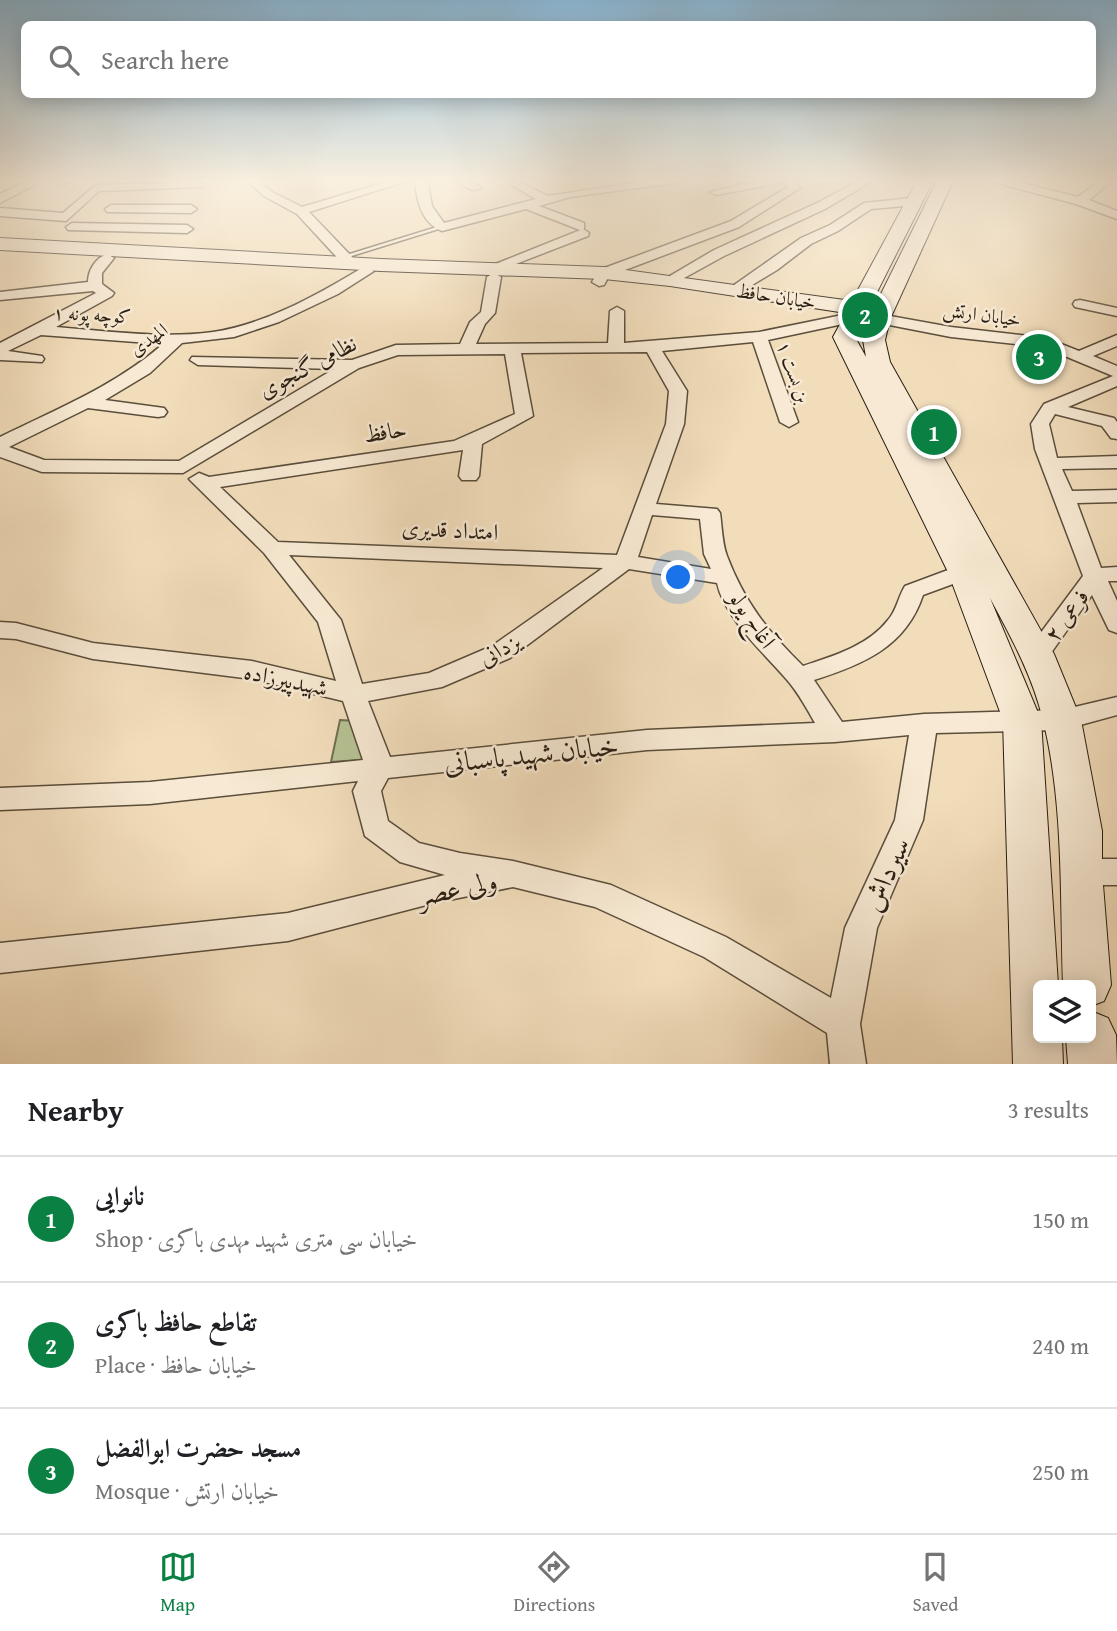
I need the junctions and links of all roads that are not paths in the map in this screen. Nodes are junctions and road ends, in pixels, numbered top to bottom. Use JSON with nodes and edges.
{"nodes":[{"id":1,"x":167,"y":229,"type":"edge"},
{"id":2,"x":187,"y":229,"type":"joint"},
{"id":3,"x":319,"y":229,"type":"edge"},
{"id":4,"x":438,"y":229,"type":"edge"},
{"id":5,"x":580,"y":229,"type":"edge"},
{"id":6,"x":723,"y":229,"type":"edge"},
{"id":7,"x":770,"y":229,"type":"edge"},
{"id":8,"x":833,"y":229,"type":"edge"},
{"id":9,"x":900,"y":229,"type":"edge"},
{"id":10,"x":916,"y":229,"type":"edge"},
{"id":11,"x":0,"y":244,"type":"edge"},
{"id":12,"x":0,"y":251,"type":"edge"},
{"id":13,"x":185,"y":254,"type":"junction"},
{"id":14,"x":107,"y":258,"type":"junction"},
{"id":15,"x":259,"y":262,"type":"junction"},
{"id":16,"x":354,"y":264,"type":"junction"},
{"id":17,"x":492,"y":273,"type":"junction"},
{"id":18,"x":601,"y":277,"type":"junction"},
{"id":19,"x":670,"y":280,"type":"junction"},
{"id":20,"x":101,"y":290,"type":"junction"},
{"id":21,"x":734,"y":290,"type":"junction"},
{"id":22,"x":0,"y":296,"type":"edge"},
{"id":23,"x":1080,"y":304,"type":"dead end"},
{"id":24,"x":617,"y":311,"type":"dead end"},
{"id":25,"x":1117,"y":312,"type":"edge"},
{"id":26,"x":863,"y":315,"type":"junction"},
{"id":27,"x":39,"y":330,"type":"junction"},
{"id":28,"x":759,"y":337,"type":"junction"},
{"id":29,"x":178,"y":339,"type":"junction"},
{"id":30,"x":1117,"y":340,"type":"edge"},
{"id":31,"x":616,"y":347,"type":"junction"},
{"id":32,"x":652,"y":347,"type":"junction"},
{"id":33,"x":512,"y":348,"type":"junction"},
{"id":34,"x":0,"y":349,"type":"edge"},
{"id":35,"x":465,"y":350,"type":"junction"},
{"id":36,"x":0,"y":355,"type":"edge"},
{"id":37,"x":1080,"y":356,"type":"junction"},
{"id":38,"x":36,"y":359,"type":"dead end"},
{"id":39,"x":198,"y":360,"type":"dead end"},
{"id":40,"x":353,"y":365,"type":"junction"},
{"id":41,"x":1117,"y":372,"type":"edge"},
{"id":42,"x":1117,"y":380,"type":"edge"},
{"id":43,"x":83,"y":402,"type":"junction"},
{"id":44,"x":1050,"y":408,"type":"junction"},
{"id":45,"x":158,"y":412,"type":"dead end"},
{"id":46,"x":789,"y":422,"type":"dead end"},
{"id":47,"x":1117,"y":434,"type":"edge"},
{"id":48,"x":474,"y":441,"type":"junction"},
{"id":49,"x":0,"y":444,"type":"edge"},
{"id":50,"x":0,"y":450,"type":"edge"},
{"id":51,"x":1117,"y":462,"type":"edge"},
{"id":52,"x":1053,"y":464,"type":"junction"},
{"id":53,"x":183,"y":467,"type":"junction"},
{"id":54,"x":469,"y":476,"type":"dead end"},
{"id":55,"x":205,"y":483,"type":"junction"},
{"id":56,"x":1117,"y":496,"type":"edge"},
{"id":57,"x":1064,"y":497,"type":"junction"},
{"id":58,"x":646,"y":509,"type":"junction"},
{"id":59,"x":272,"y":548,"type":"junction"},
{"id":60,"x":625,"y":562,"type":"junction"},
{"id":61,"x":964,"y":572,"type":"junction"},
{"id":62,"x":1106,"y":574,"type":"edge"},
{"id":63,"x":727,"y":578,"type":"junction"},
{"id":64,"x":1117,"y":625,"type":"edge"},
{"id":65,"x":0,"y":630,"type":"edge"},
{"id":66,"x":1037,"y":654,"type":"junction"},
{"id":67,"x":798,"y":676,"type":"junction"},
{"id":68,"x":353,"y":694,"type":"junction"},
{"id":69,"x":1117,"y":706,"type":"edge"},
{"id":70,"x":1042,"y":720,"type":"junction"},
{"id":71,"x":924,"y":724,"type":"junction"},
{"id":72,"x":835,"y":732,"type":"junction"},
{"id":73,"x":380,"y":768,"type":"junction"},
{"id":74,"x":0,"y":799,"type":"edge"},
{"id":75,"x":1098,"y":872,"type":"edge"},
{"id":76,"x":513,"y":874,"type":"junction"},
{"id":77,"x":0,"y":958,"type":"edge"},
{"id":78,"x":1087,"y":980,"type":"edge"},
{"id":79,"x":843,"y":1024,"type":"junction"},
{"id":80,"x":1092,"y":1043,"type":"edge"},
{"id":81,"x":848,"y":1064,"type":"edge"},
{"id":82,"x":1038,"y":1064,"type":"edge"},
{"id":83,"x":1093,"y":1064,"type":"edge"}],
"edges":[{"from":1,"to":2,"type":"street"},
{"from":2,"to":13,"type":"street"},
{"from":3,"to":16,"type":"street"},
{"from":4,"to":16,"type":"lane"},
{"from":5,"to":17,"type":"street"},
{"from":6,"to":18,"type":"street"},
{"from":7,"to":19,"type":"street"},
{"from":8,"to":21,"type":"street"},
{"from":9,"to":26,"type":"main road"},
{"from":10,"to":26,"type":"main road"},
{"from":11,"to":13,"type":"main road","name":"خیابان حافظ"},
{"from":12,"to":14,"type":"main road","name":"خیابان حافظ"},
{"from":13,"to":15,"type":"main road","name":"خیابان حافظ"},
{"from":14,"to":15,"type":"main road","name":"خیابان حافظ"},
{"from":14,"to":20,"type":"street"},
{"from":15,"to":16,"type":"main road","name":"خیابان حافظ"},
{"from":16,"to":17,"type":"main road","name":"خیابان حافظ"},
{"from":16,"to":29,"type":"street","name":"المهدی"},
{"from":17,"to":18,"type":"main road","name":"خیابان حافظ"},
{"from":17,"to":35,"type":"street"},
{"from":18,"to":19,"type":"main road","name":"خیابان حافظ"},
{"from":18,"to":26,"type":"main road","name":"خیابان حافظ"},
{"from":19,"to":21,"type":"main road","name":"خیابان حافظ"},
{"from":20,"to":22,"type":"street"},
{"from":20,"to":27,"type":"street","name":"کوچه پونه ۱"},
{"from":21,"to":26,"type":"main road","name":"خیابان حافظ"},
{"from":23,"to":25,"type":"street"},
{"from":24,"to":31,"type":"street"},
{"from":26,"to":28,"type":"street","name":"نظامی گنجوی"},
{"from":26,"to":37,"type":"street","name":"خیابان ارتش"},
{"from":26,"to":61,"type":"main road"},
{"from":26,"to":66,"type":"main road"},
{"from":27,"to":29,"type":"street","name":"کوچه پونه ۱"},
{"from":27,"to":34,"type":"street"},
{"from":28,"to":32,"type":"street","name":"نظامی گنجوی"},
{"from":28,"to":46,"type":"street","name":"بن بست ۱"},
{"from":29,"to":43,"type":"street","name":"المهدی"},
{"from":30,"to":37,"type":"street"},
{"from":31,"to":32,"type":"street","name":"نظامی گنجوی"},
{"from":31,"to":33,"type":"street","name":"نظامی گنجوی"},
{"from":32,"to":58,"type":"street"},
{"from":33,"to":35,"type":"street","name":"نظامی گنجوی"},
{"from":33,"to":48,"type":"street","name":"حافظ"},
{"from":35,"to":40,"type":"street","name":"نظامی گنجوی"},
{"from":36,"to":38,"type":"street"},
{"from":37,"to":41,"type":"street","name":"خیابان ارتش"},
{"from":39,"to":40,"type":"street"},
{"from":40,"to":53,"type":"street","name":"نظامی گنجوی"},
{"from":42,"to":44,"type":"street"},
{"from":43,"to":45,"type":"street"},
{"from":43,"to":49,"type":"street","name":"المهدی"},
{"from":44,"to":47,"type":"street"},
{"from":44,"to":52,"type":"street"},
{"from":48,"to":54,"type":"street"},
{"from":48,"to":55,"type":"street","name":"حافظ"},
{"from":50,"to":53,"type":"street"},
{"from":51,"to":52,"type":"street"},
{"from":52,"to":57,"type":"street"},
{"from":53,"to":55,"type":"street"},
{"from":55,"to":59,"type":"street","name":"شهیدپیرزاده"},
{"from":56,"to":57,"type":"street"},
{"from":57,"to":62,"type":"street"},
{"from":58,"to":60,"type":"street"},
{"from":58,"to":63,"type":"street","name":"آغاج یولو"},
{"from":59,"to":60,"type":"street","name":"امتداد قدیری"},
{"from":59,"to":68,"type":"street","name":"شهیدپیرزاده"},
{"from":60,"to":63,"type":"street","name":"امتداد قدیری"},
{"from":60,"to":68,"type":"street","name":"یزدانی"},
{"from":61,"to":67,"type":"street"},
{"from":61,"to":70,"type":"main road"},
{"from":62,"to":64,"type":"street"},
{"from":62,"to":66,"type":"street","name":"فرعی ۲"},
{"from":63,"to":67,"type":"street","name":"آغاج یولو"},
{"from":65,"to":68,"type":"street","name":"شهیدپیرزاده"},
{"from":66,"to":70,"type":"main road"},
{"from":67,"to":72,"type":"street","name":"آغاج یولو"},
{"from":68,"to":73,"type":"street"},
{"from":69,"to":70,"type":"street","name":"خیابان شهید پاسبانی"},
{"from":70,"to":71,"type":"street","name":"خیابان شهید پاسبانی"},
{"from":70,"to":75,"type":"main road"},
{"from":70,"to":82,"type":"main road"},
{"from":71,"to":72,"type":"street","name":"خیابان شهید پاسبانی"},
{"from":71,"to":79,"type":"street","name":"سیرداش"},
{"from":72,"to":73,"type":"street","name":"خیابان شهید پاسبانی"},
{"from":73,"to":74,"type":"street","name":"خیابان شهید پاسبانی"},
{"from":73,"to":76,"type":"street"},
{"from":75,"to":78,"type":"main road"},
{"from":76,"to":77,"type":"street","name":"ولی عصر"},
{"from":76,"to":79,"type":"street","name":"ولی عصر"},
{"from":79,"to":81,"type":"street"},
{"from":80,"to":83,"type":"main road"}]}
